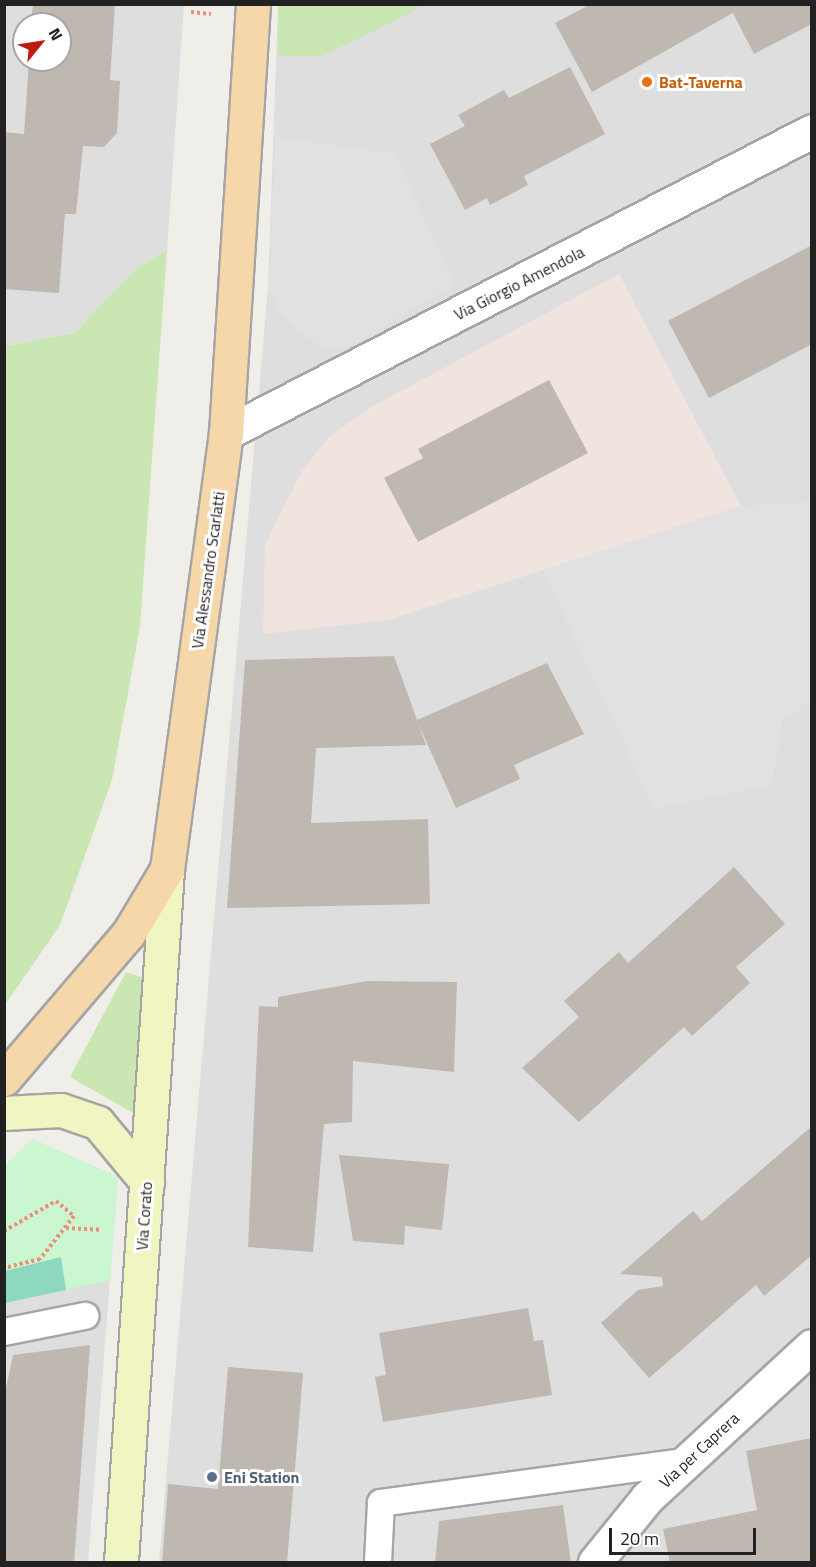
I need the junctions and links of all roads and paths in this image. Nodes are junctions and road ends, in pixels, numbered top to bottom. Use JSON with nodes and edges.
{"nodes":[{"id":1,"x":253,"y":4,"type":"edge"},
{"id":2,"x":812,"y":131,"type":"edge"},
{"id":3,"x":226,"y":433,"type":"junction"},
{"id":4,"x":167,"y":869,"type":"junction"},
{"id":5,"x":4,"y":1079,"type":"edge"},
{"id":6,"x":4,"y":1113,"type":"edge"},
{"id":7,"x":147,"y":1182,"type":"junction"},
{"id":8,"x":65,"y":1228,"type":"junction"},
{"id":9,"x":4,"y":1231,"type":"edge"},
{"id":10,"x":104,"y":1231,"type":"dead end"},
{"id":11,"x":4,"y":1268,"type":"edge"},
{"id":12,"x":85,"y":1316,"type":"dead end"},
{"id":13,"x":4,"y":1332,"type":"edge"},
{"id":14,"x":812,"y":1346,"type":"edge"},
{"id":15,"x":686,"y":1462,"type":"junction"},
{"id":16,"x":121,"y":1563,"type":"edge"},
{"id":17,"x":378,"y":1563,"type":"edge"},
{"id":18,"x":595,"y":1563,"type":"edge"}],
"edges":[{"from":1,"to":3,"type":"main road","name":"Via Alessandro Scarlatti"},
{"from":2,"to":3,"type":"street","name":"Via Giorgio Amendola"},
{"from":3,"to":4,"type":"main road","name":"Via Alessandro Scarlatti"},
{"from":4,"to":5,"type":"main road","name":"Via Alessandro Scarlatti"},
{"from":4,"to":7,"type":"main road","name":"Via Corato"},
{"from":6,"to":7,"type":"main road"},
{"from":7,"to":16,"type":"main road","name":"Via Corato"},
{"from":8,"to":9,"type":"path"},
{"from":8,"to":10,"type":"path"},
{"from":8,"to":11,"type":"path"},
{"from":12,"to":13,"type":"lane"},
{"from":14,"to":15,"type":"street","name":"Via per Caprera"},
{"from":15,"to":17,"type":"lane"},
{"from":15,"to":18,"type":"street","name":"Via per Caprera"}]}
